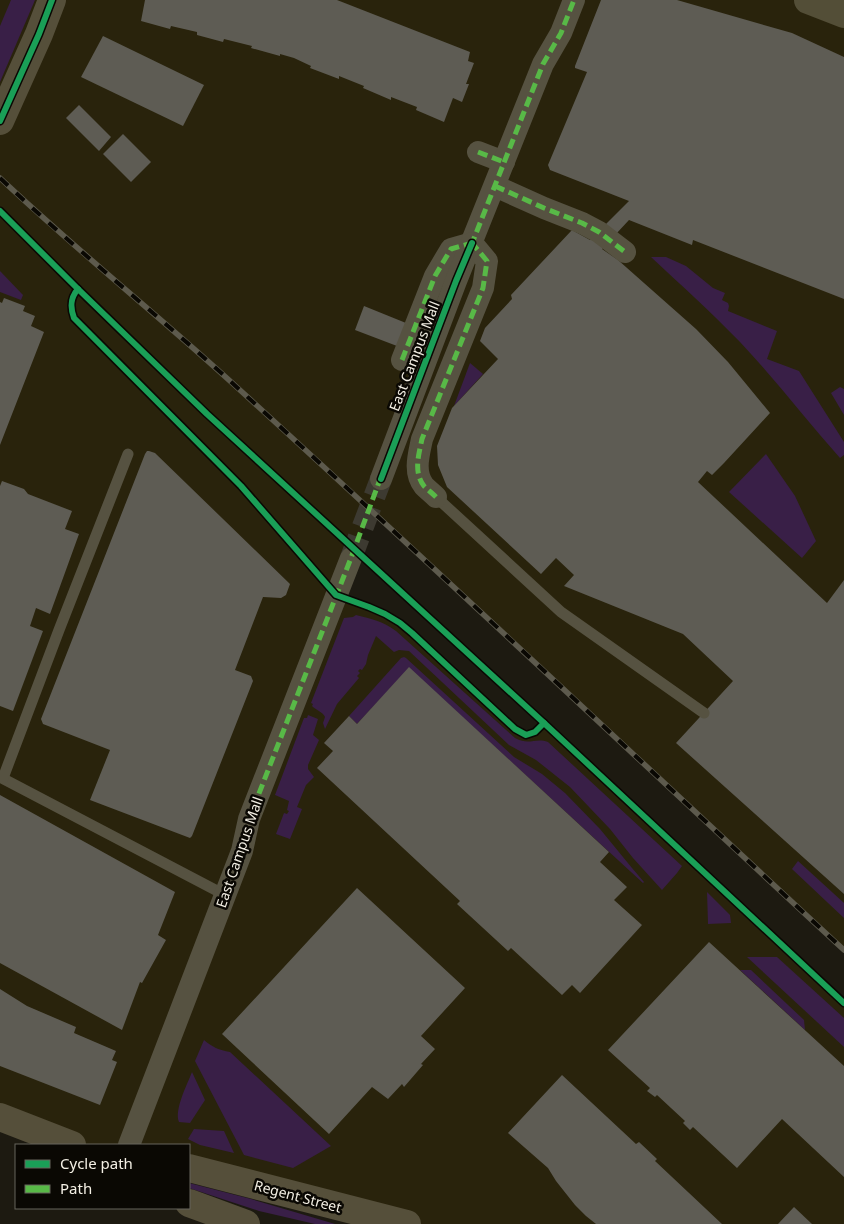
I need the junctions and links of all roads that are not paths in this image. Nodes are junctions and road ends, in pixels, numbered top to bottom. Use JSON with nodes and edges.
{"nodes":[{"id":1,"x":52,"y":0,"type":"edge"},
{"id":2,"x":574,"y":0,"type":"edge"},
{"id":3,"x":808,"y":0,"type":"edge"},
{"id":4,"x":844,"y":14,"type":"edge"},
{"id":5,"x":0,"y":121,"type":"edge"},
{"id":6,"x":478,"y":152,"type":"dead end"},
{"id":7,"x":504,"y":162,"type":"junction"},
{"id":8,"x":495,"y":186,"type":"junction"},
{"id":9,"x":472,"y":243,"type":"junction"},
{"id":10,"x":625,"y":252,"type":"dead end"},
{"id":11,"x":402,"y":360,"type":"dead end"},
{"id":12,"x":128,"y":454,"type":"dead end"},
{"id":13,"x":381,"y":479,"type":"tunnel mouth"},
{"id":14,"x":436,"y":497,"type":"joint"},
{"id":15,"x":351,"y":558,"type":"tunnel mouth"},
{"id":16,"x":704,"y":713,"type":"dead end"},
{"id":17,"x":1,"y":778,"type":"edge"},
{"id":18,"x":225,"y":895,"type":"junction"},
{"id":19,"x":0,"y":1117,"type":"edge"},
{"id":20,"x":69,"y":1144,"type":"edge"},
{"id":21,"x":129,"y":1144,"type":"edge"},
{"id":22,"x":190,"y":1168,"type":"edge"},
{"id":23,"x":190,"y":1203,"type":"edge"},
{"id":24,"x":246,"y":1224,"type":"edge"},
{"id":25,"x":407,"y":1224,"type":"edge"}],
"edges":[{"from":1,"to":5,"type":"main road"},
{"from":2,"to":7,"type":"street","name":"East Campus Mall"},
{"from":3,"to":4,"type":"street"},
{"from":6,"to":7,"type":"street"},
{"from":7,"to":8,"type":"street","name":"East Campus Mall"},
{"from":8,"to":9,"type":"street","name":"East Campus Mall"},
{"from":8,"to":10,"type":"street"},
{"from":9,"to":11,"type":"street"},
{"from":9,"to":13,"type":"street","name":"East Campus Mall"},
{"from":9,"to":14,"type":"street"},
{"from":12,"to":17,"type":"lane"},
{"from":14,"to":16,"type":"lane"},
{"from":15,"to":18,"type":"street","name":"East Campus Mall"},
{"from":17,"to":18,"type":"lane"},
{"from":18,"to":21,"type":"street","name":"East Campus Mall"},
{"from":19,"to":20,"type":"main road"},
{"from":22,"to":25,"type":"main road","name":"Regent Street"},
{"from":23,"to":24,"type":"main road"}]}
